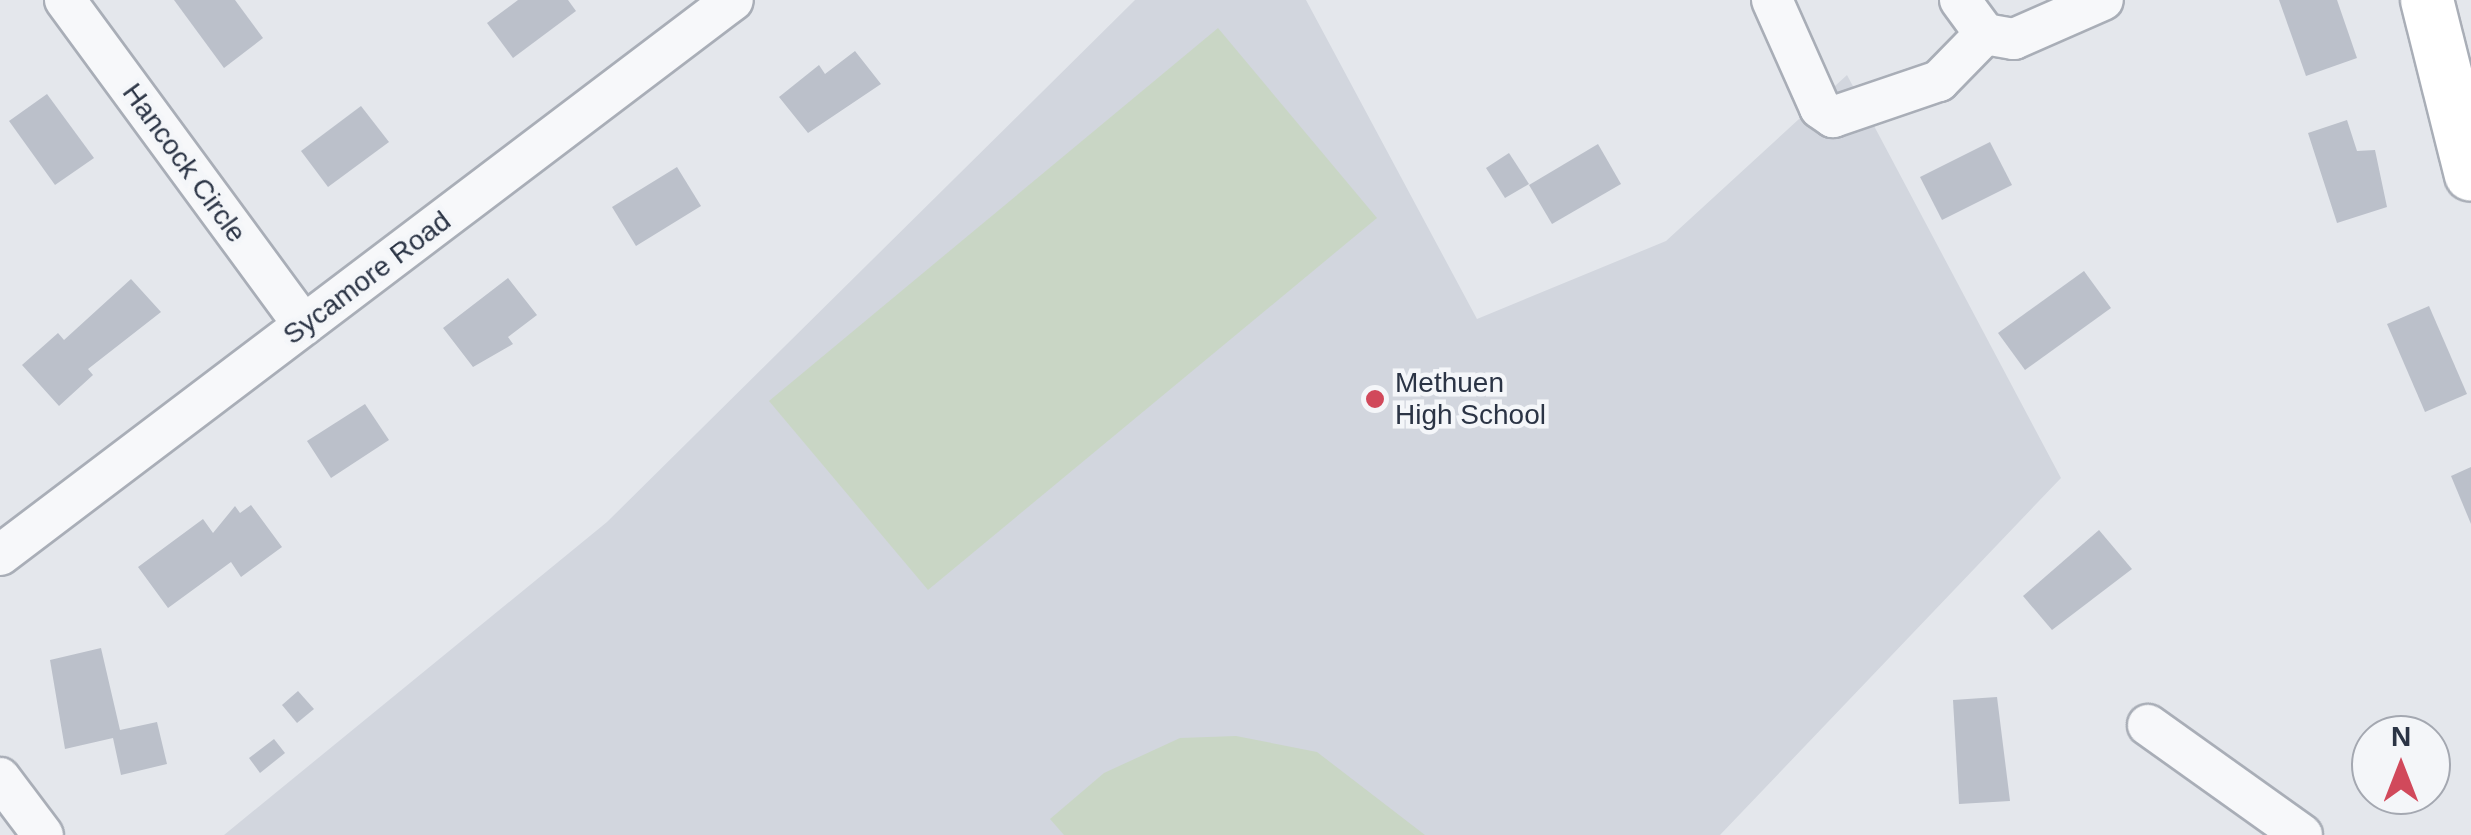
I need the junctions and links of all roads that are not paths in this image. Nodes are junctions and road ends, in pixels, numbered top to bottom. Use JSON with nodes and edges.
{"nodes":[{"id":1,"x":65,"y":0,"type":"edge"},
{"id":2,"x":733,"y":0,"type":"edge"},
{"id":3,"x":1772,"y":0,"type":"edge"},
{"id":4,"x":1960,"y":0,"type":"edge"},
{"id":5,"x":2103,"y":0,"type":"edge"},
{"id":6,"x":2427,"y":0,"type":"edge"},
{"id":7,"x":1985,"y":34,"type":"junction"},
{"id":8,"x":2471,"y":175,"type":"edge"},
{"id":9,"x":304,"y":326,"type":"junction"},
{"id":10,"x":0,"y":555,"type":"edge"},
{"id":11,"x":2148,"y":724,"type":"dead end"},
{"id":12,"x":0,"y":778,"type":"edge"},
{"id":13,"x":43,"y":835,"type":"edge"},
{"id":14,"x":2302,"y":835,"type":"edge"}],
"edges":[{"from":1,"to":9,"type":"street","name":"Hancock Circle"},
{"from":2,"to":9,"type":"street","name":"Sycamore Road"},
{"from":3,"to":7,"type":"street"},
{"from":4,"to":7,"type":"street"},
{"from":5,"to":7,"type":"street"},
{"from":6,"to":8,"type":"main road"},
{"from":9,"to":10,"type":"street","name":"Sycamore Road"},
{"from":11,"to":14,"type":"street"},
{"from":12,"to":13,"type":"street"}]}
